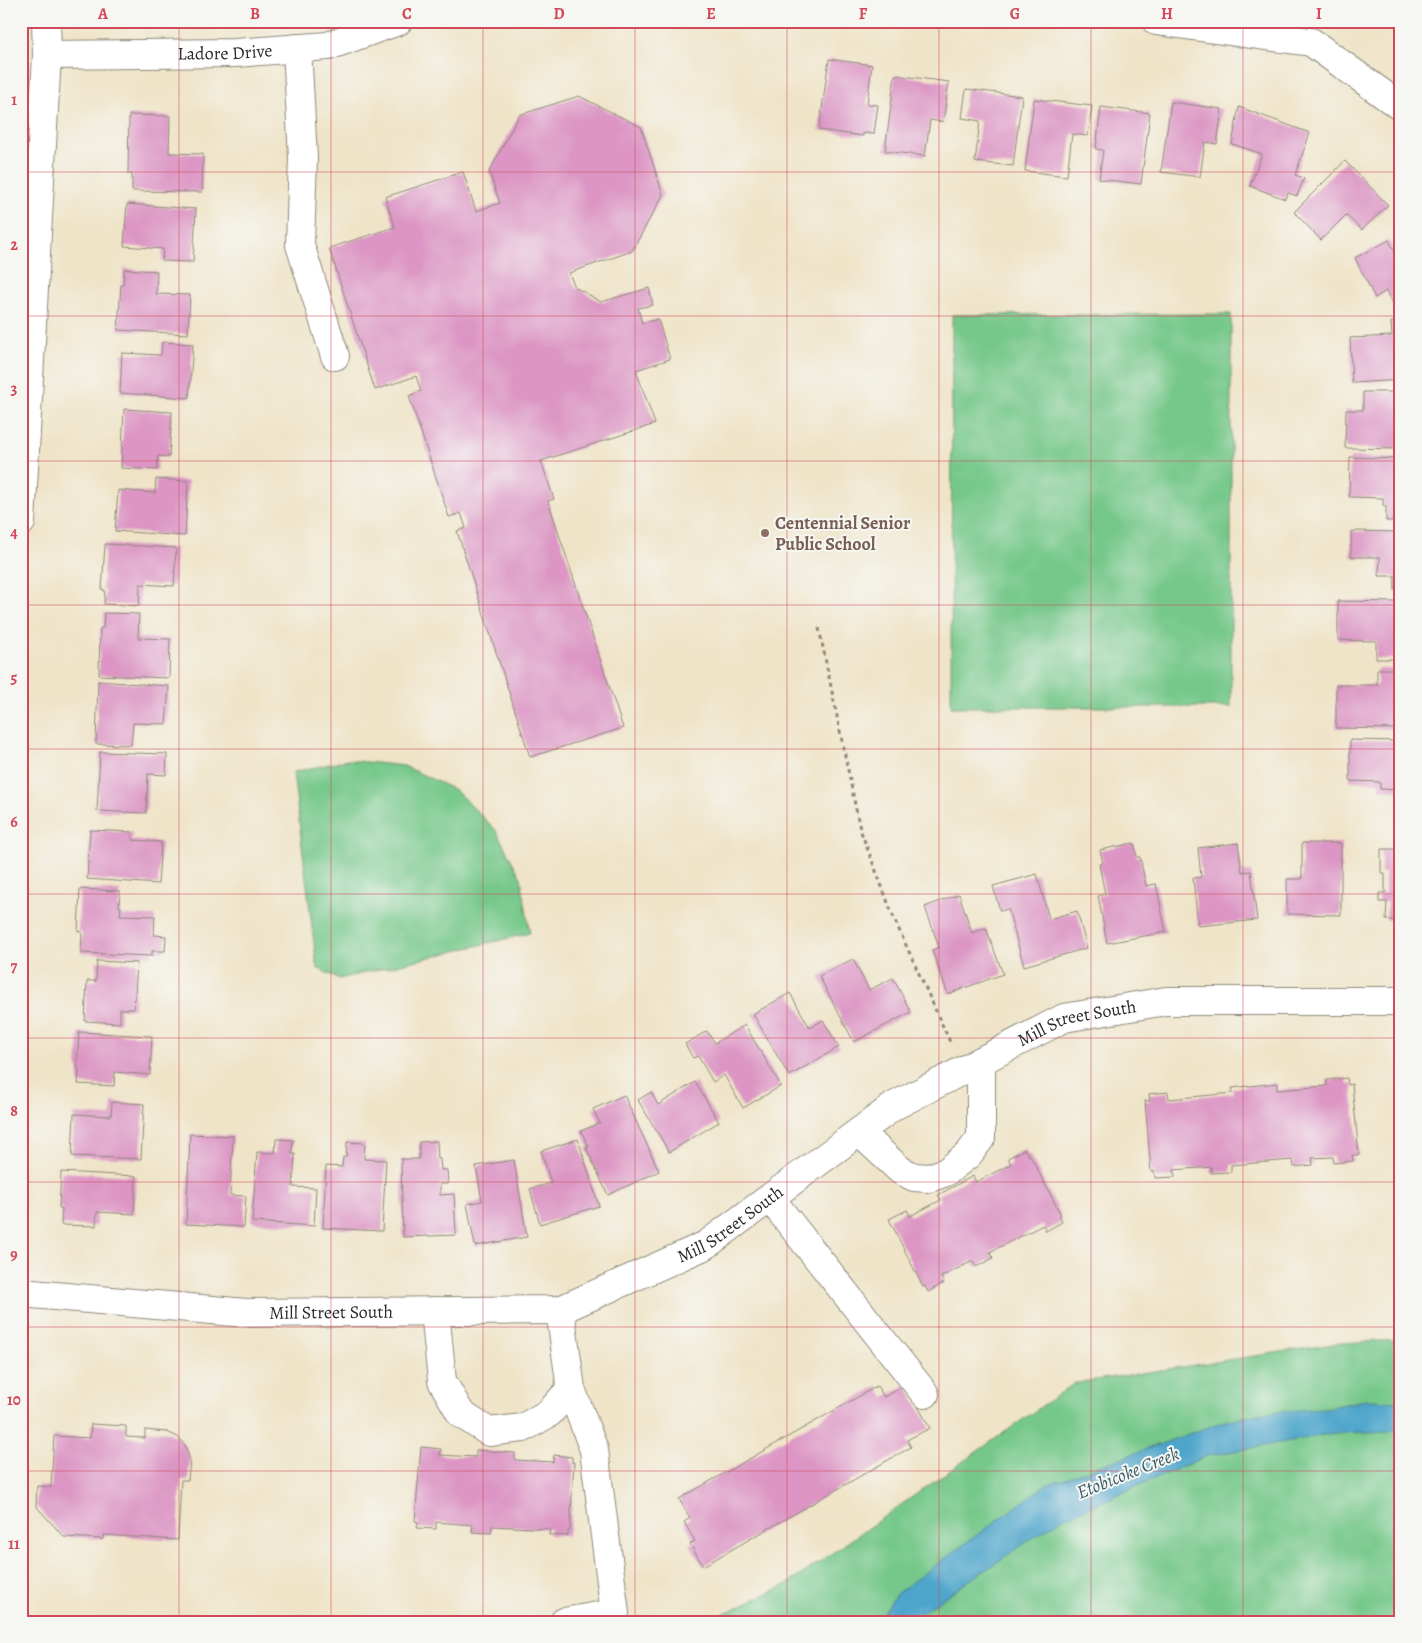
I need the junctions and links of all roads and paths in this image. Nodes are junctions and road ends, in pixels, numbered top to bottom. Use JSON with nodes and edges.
{"nodes":[{"id":1,"x":46,"y":21,"type":"edge"},
{"id":2,"x":398,"y":21,"type":"edge"},
{"id":3,"x":1156,"y":21,"type":"edge"},
{"id":4,"x":297,"y":48,"type":"junction"},
{"id":5,"x":47,"y":55,"type":"junction"},
{"id":6,"x":1401,"y":107,"type":"edge"},
{"id":7,"x":335,"y":356,"type":"dead end"},
{"id":8,"x":21,"y":522,"type":"edge"},
{"id":9,"x":819,"y":628,"type":"dead end"},
{"id":10,"x":1401,"y":1001,"type":"edge"},
{"id":11,"x":972,"y":1066,"type":"junction"},
{"id":12,"x":859,"y":1132,"type":"junction"},
{"id":13,"x":770,"y":1198,"type":"junction"},
{"id":14,"x":21,"y":1293,"type":"edge"},
{"id":15,"x":560,"y":1310,"type":"junction"},
{"id":16,"x":436,"y":1311,"type":"junction"},
{"id":17,"x":571,"y":1389,"type":"junction"},
{"id":18,"x":925,"y":1394,"type":"dead end"},
{"id":19,"x":564,"y":1622,"type":"edge"}],
"edges":[{"from":1,"to":5,"type":"street"},
{"from":2,"to":4,"type":"street","name":"Ladore Drive"},
{"from":3,"to":6,"type":"street"},
{"from":4,"to":5,"type":"street","name":"Ladore Drive"},
{"from":4,"to":7,"type":"street"},
{"from":5,"to":8,"type":"street"},
{"from":9,"to":11,"type":"path"},
{"from":10,"to":11,"type":"street","name":"Mill Street South"},
{"from":11,"to":12,"type":"street","name":"Mill Street South"},
{"from":11,"to":12,"type":"street"},
{"from":12,"to":13,"type":"street","name":"Mill Street South"},
{"from":13,"to":15,"type":"street","name":"Mill Street South"},
{"from":13,"to":18,"type":"street"},
{"from":14,"to":16,"type":"street","name":"Mill Street South"},
{"from":15,"to":16,"type":"street","name":"Mill Street South"},
{"from":15,"to":17,"type":"street"},
{"from":16,"to":17,"type":"street"},
{"from":17,"to":19,"type":"street"}]}
